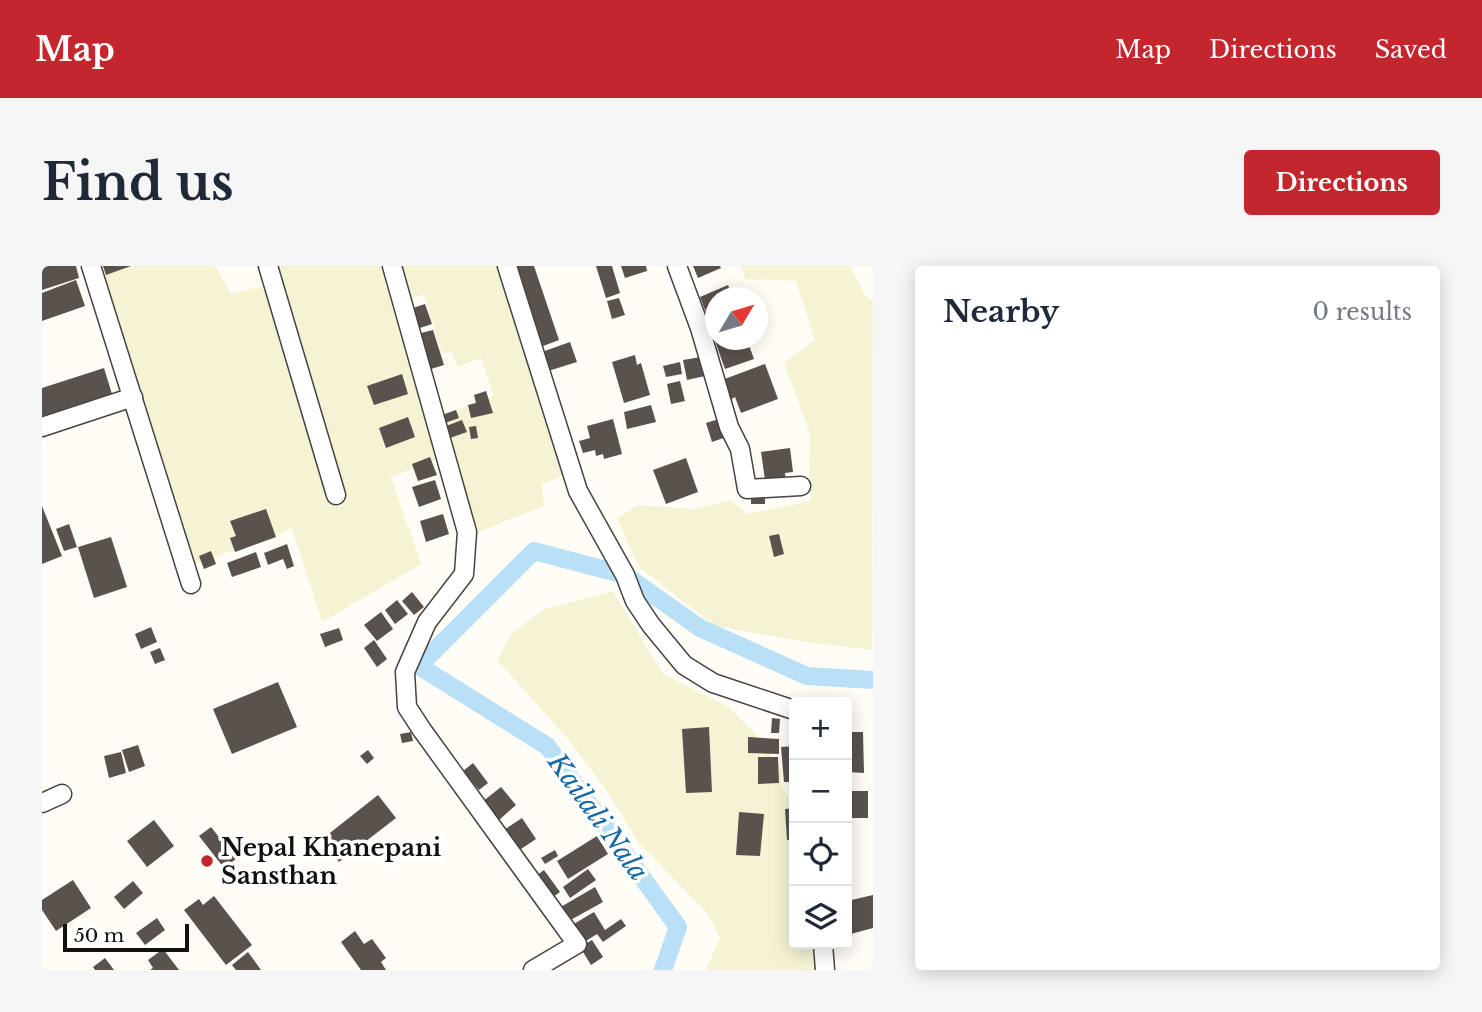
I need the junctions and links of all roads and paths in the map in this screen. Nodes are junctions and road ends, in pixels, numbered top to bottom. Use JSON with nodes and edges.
{"nodes":[{"id":1,"x":91,"y":266,"type":"edge"},
{"id":2,"x":268,"y":266,"type":"edge"},
{"id":3,"x":392,"y":266,"type":"edge"},
{"id":4,"x":507,"y":266,"type":"edge"},
{"id":5,"x":677,"y":266,"type":"edge"},
{"id":6,"x":132,"y":397,"type":"junction"},
{"id":7,"x":42,"y":427,"type":"edge"},
{"id":8,"x":801,"y":486,"type":"dead end"},
{"id":9,"x":336,"y":495,"type":"dead end"},
{"id":10,"x":191,"y":584,"type":"dead end"},
{"id":11,"x":789,"y":708,"type":"edge"},
{"id":12,"x":62,"y":794,"type":"dead end"},
{"id":13,"x":42,"y":803,"type":"edge"},
{"id":14,"x":823,"y":949,"type":"edge"},
{"id":15,"x":533,"y":970,"type":"edge"},
{"id":16,"x":825,"y":970,"type":"edge"}],
"edges":[{"from":1,"to":6,"type":"street"},
{"from":2,"to":9,"type":"street"},
{"from":3,"to":15,"type":"street"},
{"from":4,"to":11,"type":"street"},
{"from":5,"to":8,"type":"street"},
{"from":6,"to":7,"type":"street"},
{"from":6,"to":10,"type":"street"},
{"from":12,"to":13,"type":"street"},
{"from":14,"to":16,"type":"street"}]}
